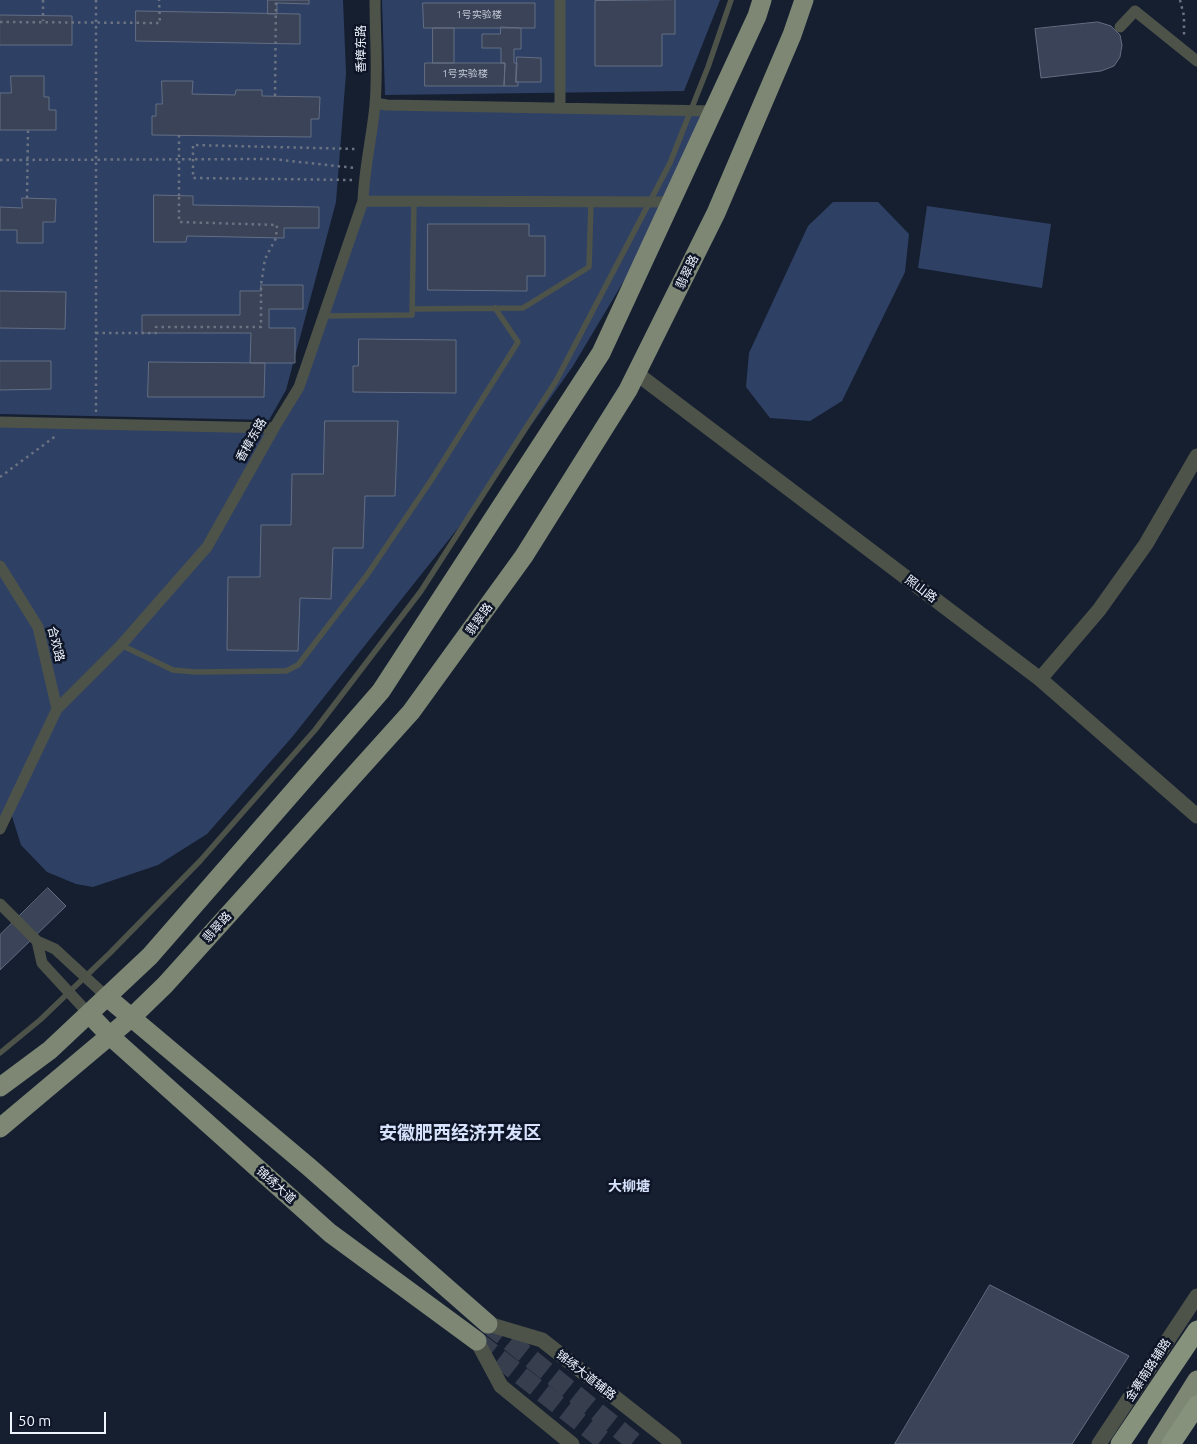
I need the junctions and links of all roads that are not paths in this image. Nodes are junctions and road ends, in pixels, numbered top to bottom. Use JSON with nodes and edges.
{"nodes":[{"id":1,"x":375,"y":0,"type":"edge"},
{"id":2,"x":560,"y":0,"type":"edge"},
{"id":3,"x":731,"y":0,"type":"edge"},
{"id":4,"x":762,"y":0,"type":"edge"},
{"id":5,"x":804,"y":0,"type":"edge"},
{"id":6,"x":1120,"y":27,"type":"dead end"},
{"id":7,"x":1197,"y":61,"type":"edge"},
{"id":8,"x":375,"y":103,"type":"junction"},
{"id":9,"x":560,"y":108,"type":"junction"},
{"id":10,"x":690,"y":110,"type":"junction"},
{"id":11,"x":714,"y":110,"type":"junction"},
{"id":12,"x":363,"y":201,"type":"junction"},
{"id":13,"x":414,"y":202,"type":"junction"},
{"id":14,"x":591,"y":202,"type":"junction"},
{"id":15,"x":649,"y":202,"type":"junction"},
{"id":16,"x":671,"y":202,"type":"junction"},
{"id":17,"x":412,"y":308,"type":"junction"},
{"id":18,"x":495,"y":308,"type":"junction"},
{"id":19,"x":324,"y":316,"type":"junction"},
{"id":20,"x":636,"y":374,"type":"junction"},
{"id":21,"x":0,"y":422,"type":"edge"},
{"id":22,"x":274,"y":428,"type":"junction"},
{"id":23,"x":1197,"y":456,"type":"edge"},
{"id":24,"x":0,"y":566,"type":"edge"},
{"id":25,"x":121,"y":645,"type":"junction"},
{"id":26,"x":1040,"y":679,"type":"junction"},
{"id":27,"x":56,"y":709,"type":"junction"},
{"id":28,"x":1197,"y":816,"type":"edge"},
{"id":29,"x":0,"y":829,"type":"edge"},
{"id":30,"x":0,"y":904,"type":"edge"},
{"id":31,"x":38,"y":941,"type":"junction"},
{"id":32,"x":85,"y":977,"type":"junction"},
{"id":33,"x":69,"y":992,"type":"junction"},
{"id":34,"x":107,"y":997,"type":"junction"},
{"id":35,"x":89,"y":1014,"type":"junction"},
{"id":36,"x":132,"y":1017,"type":"junction"},
{"id":37,"x":110,"y":1036,"type":"junction"},
{"id":38,"x":0,"y":1053,"type":"edge"},
{"id":39,"x":0,"y":1087,"type":"edge"},
{"id":40,"x":0,"y":1128,"type":"edge"},
{"id":41,"x":1197,"y":1296,"type":"edge"},
{"id":42,"x":488,"y":1324,"type":"joint"},
{"id":43,"x":1197,"y":1330,"type":"edge"},
{"id":44,"x":477,"y":1341,"type":"joint"},
{"id":45,"x":1197,"y":1380,"type":"edge"},
{"id":46,"x":1197,"y":1405,"type":"edge"},
{"id":47,"x":572,"y":1444,"type":"edge"},
{"id":48,"x":674,"y":1444,"type":"edge"},
{"id":49,"x":1099,"y":1444,"type":"edge"},
{"id":50,"x":1120,"y":1444,"type":"edge"},
{"id":51,"x":1157,"y":1444,"type":"edge"},
{"id":52,"x":1172,"y":1444,"type":"edge"}],
"edges":[{"from":1,"to":8,"type":"street","name":"香樟东路"},
{"from":2,"to":9,"type":"street"},
{"from":3,"to":10,"type":"lane"},
{"from":4,"to":11,"type":"main road"},
{"from":5,"to":20,"type":"main road","name":"翡翠路"},
{"from":6,"to":7,"type":"street"},
{"from":8,"to":9,"type":"street"},
{"from":8,"to":12,"type":"street","name":"香樟东路"},
{"from":9,"to":10,"type":"street"},
{"from":10,"to":11,"type":"street"},
{"from":10,"to":15,"type":"lane"},
{"from":11,"to":16,"type":"main road"},
{"from":12,"to":13,"type":"street"},
{"from":12,"to":19,"type":"street","name":"香樟东路"},
{"from":13,"to":14,"type":"street"},
{"from":13,"to":17,"type":"lane"},
{"from":14,"to":15,"type":"street"},
{"from":14,"to":18,"type":"lane"},
{"from":15,"to":16,"type":"street"},
{"from":15,"to":32,"type":"lane"},
{"from":16,"to":34,"type":"main road"},
{"from":17,"to":18,"type":"lane"},
{"from":17,"to":19,"type":"lane"},
{"from":18,"to":25,"type":"lane"},
{"from":19,"to":22,"type":"street","name":"香樟东路"},
{"from":20,"to":26,"type":"street","name":"照山路"},
{"from":20,"to":36,"type":"main road","name":"翡翠路"},
{"from":21,"to":22,"type":"street"},
{"from":22,"to":25,"type":"street","name":"香樟东路"},
{"from":23,"to":26,"type":"street"},
{"from":24,"to":27,"type":"street","name":"合欢路"},
{"from":25,"to":27,"type":"street","name":"香樟东路"},
{"from":26,"to":28,"type":"street","name":"照山路"},
{"from":27,"to":29,"type":"street","name":"香樟东路"},
{"from":30,"to":31,"type":"street"},
{"from":31,"to":32,"type":"street"},
{"from":31,"to":33,"type":"street"},
{"from":32,"to":33,"type":"lane"},
{"from":32,"to":34,"type":"street"},
{"from":33,"to":35,"type":"street"},
{"from":33,"to":38,"type":"lane"},
{"from":34,"to":35,"type":"main road"},
{"from":34,"to":36,"type":"main road"},
{"from":35,"to":37,"type":"main road","name":"锦绣大道"},
{"from":35,"to":39,"type":"main road"},
{"from":36,"to":37,"type":"main road","name":"翡翠路"},
{"from":36,"to":42,"type":"main road"},
{"from":37,"to":40,"type":"main road","name":"翡翠路"},
{"from":37,"to":44,"type":"main road","name":"锦绣大道"},
{"from":41,"to":49,"type":"street","name":"金寨南路辅路"},
{"from":42,"to":48,"type":"street","name":"锦绣大道辅路"},
{"from":43,"to":50,"type":"highway"},
{"from":44,"to":47,"type":"street"},
{"from":45,"to":51,"type":"main road"},
{"from":46,"to":52,"type":"highway"}]}
